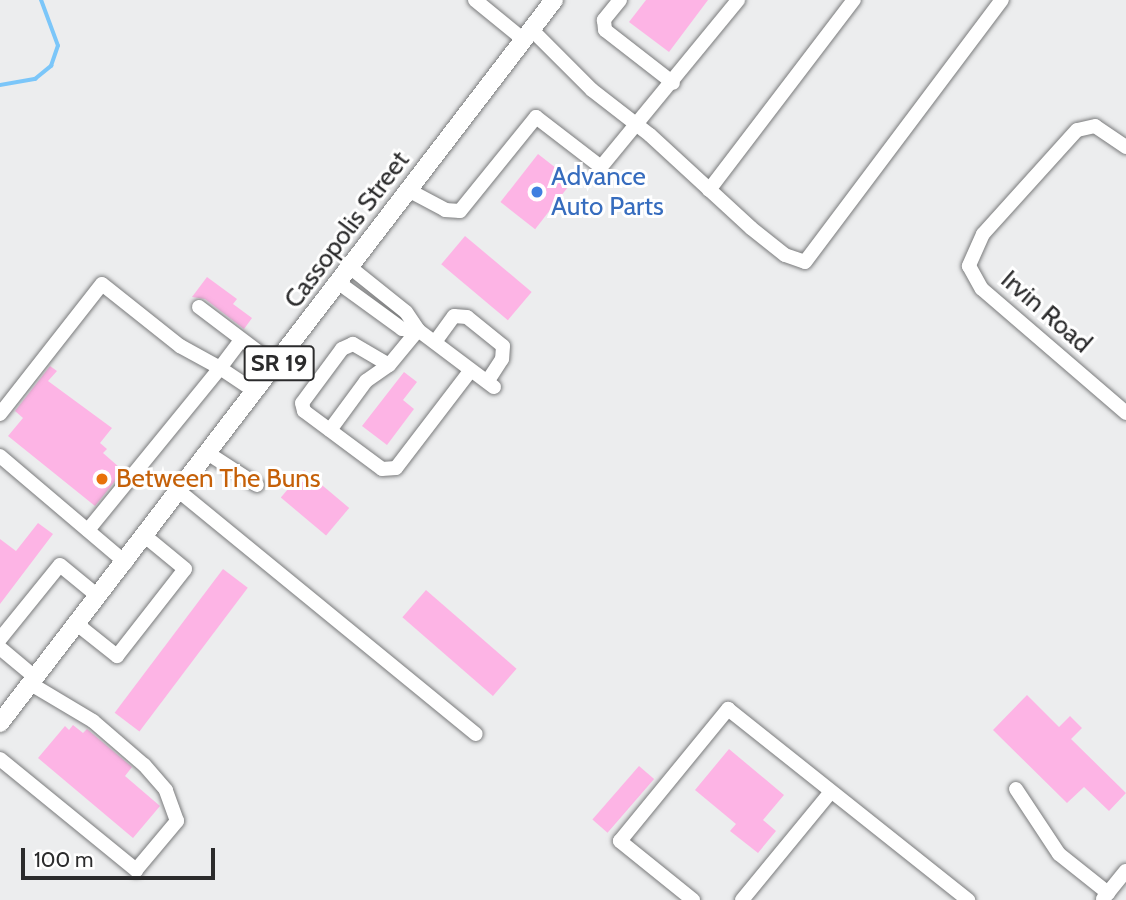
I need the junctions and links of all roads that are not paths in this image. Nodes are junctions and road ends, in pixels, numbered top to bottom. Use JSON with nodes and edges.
{"nodes":[{"id":1,"x":475,"y":0,"type":"edge"},
{"id":2,"x":554,"y":0,"type":"edge"},
{"id":3,"x":620,"y":0,"type":"edge"},
{"id":4,"x":738,"y":0,"type":"edge"},
{"id":5,"x":855,"y":0,"type":"edge"},
{"id":6,"x":1002,"y":0,"type":"edge"},
{"id":7,"x":528,"y":35,"type":"junction"},
{"id":8,"x":673,"y":83,"type":"junction"},
{"id":9,"x":636,"y":127,"type":"junction"},
{"id":10,"x":1126,"y":147,"type":"edge"},
{"id":11,"x":709,"y":190,"type":"junction"},
{"id":12,"x":410,"y":191,"type":"junction"},
{"id":13,"x":345,"y":276,"type":"junction"},
{"id":14,"x":199,"y":307,"type":"dead end"},
{"id":15,"x":418,"y":330,"type":"junction"},
{"id":16,"x":241,"y":340,"type":"junction"},
{"id":17,"x":435,"y":342,"type":"junction"},
{"id":18,"x":389,"y":365,"type":"junction"},
{"id":19,"x":276,"y":366,"type":"junction"},
{"id":20,"x":220,"y":368,"type":"junction"},
{"id":21,"x":471,"y":370,"type":"junction"},
{"id":22,"x":257,"y":392,"type":"junction"},
{"id":23,"x":1126,"y":413,"type":"edge"},
{"id":24,"x":0,"y":414,"type":"edge"},
{"id":25,"x":330,"y":430,"type":"junction"},
{"id":26,"x":209,"y":454,"type":"junction"},
{"id":27,"x":0,"y":456,"type":"edge"},
{"id":28,"x":257,"y":485,"type":"dead end"},
{"id":29,"x":180,"y":492,"type":"junction"},
{"id":30,"x":88,"y":530,"type":"junction"},
{"id":31,"x":146,"y":537,"type":"junction"},
{"id":32,"x":127,"y":563,"type":"junction"},
{"id":33,"x":100,"y":597,"type":"junction"},
{"id":34,"x":78,"y":625,"type":"junction"},
{"id":35,"x":0,"y":639,"type":"edge"},
{"id":36,"x":0,"y":648,"type":"edge"},
{"id":37,"x":34,"y":681,"type":"junction"},
{"id":38,"x":0,"y":723,"type":"edge"},
{"id":39,"x":476,"y":734,"type":"dead end"},
{"id":40,"x":0,"y":759,"type":"edge"},
{"id":41,"x":1016,"y":789,"type":"dead end"},
{"id":42,"x":830,"y":793,"type":"junction"},
{"id":43,"x":1126,"y":871,"type":"edge"},
{"id":44,"x":1105,"y":897,"type":"edge"},
{"id":45,"x":693,"y":900,"type":"edge"},
{"id":46,"x":742,"y":900,"type":"edge"},
{"id":47,"x":968,"y":900,"type":"edge"}],
"edges":[{"from":1,"to":7,"type":"street"},
{"from":2,"to":7,"type":"main road","name":"Cassopolis Street","number":"SR 19"},
{"from":3,"to":8,"type":"street"},
{"from":4,"to":8,"type":"street"},
{"from":5,"to":11,"type":"street"},
{"from":6,"to":11,"type":"street"},
{"from":7,"to":9,"type":"street"},
{"from":7,"to":12,"type":"main road","name":"Cassopolis Street","number":"SR 19"},
{"from":8,"to":9,"type":"street"},
{"from":9,"to":11,"type":"street"},
{"from":9,"to":12,"type":"street"},
{"from":10,"to":23,"type":"street","name":"Irvin Road"},
{"from":12,"to":13,"type":"main road","name":"Cassopolis Street","number":"SR 19"},
{"from":13,"to":15,"type":"street"},
{"from":13,"to":19,"type":"main road","name":"Cassopolis Street","number":"SR 19"},
{"from":14,"to":16,"type":"street"},
{"from":15,"to":17,"type":"street"},
{"from":15,"to":18,"type":"street"},
{"from":16,"to":19,"type":"street"},
{"from":16,"to":20,"type":"street"},
{"from":17,"to":21,"type":"street"},
{"from":17,"to":21,"type":"street"},
{"from":18,"to":25,"type":"street"},
{"from":18,"to":25,"type":"street"},
{"from":19,"to":22,"type":"main road","name":"Cassopolis Street","number":"SR 19"},
{"from":20,"to":22,"type":"street"},
{"from":20,"to":24,"type":"street"},
{"from":20,"to":30,"type":"street"},
{"from":21,"to":25,"type":"street"},
{"from":22,"to":26,"type":"main road","name":"Cassopolis Street","number":"SR 19"},
{"from":26,"to":28,"type":"street"},
{"from":26,"to":29,"type":"main road","name":"Cassopolis Street","number":"SR 19"},
{"from":27,"to":30,"type":"street"},
{"from":29,"to":31,"type":"main road","name":"Cassopolis Street","number":"SR 19"},
{"from":29,"to":39,"type":"street"},
{"from":30,"to":32,"type":"street"},
{"from":31,"to":32,"type":"main road","name":"Cassopolis Street","number":"SR 19"},
{"from":31,"to":34,"type":"street"},
{"from":32,"to":33,"type":"main road","name":"Cassopolis Street","number":"SR 19"},
{"from":33,"to":34,"type":"main road","name":"Cassopolis Street","number":"SR 19"},
{"from":33,"to":35,"type":"street"},
{"from":34,"to":37,"type":"main road","name":"Cassopolis Street","number":"SR 19"},
{"from":36,"to":37,"type":"street"},
{"from":37,"to":38,"type":"main road","name":"Cassopolis Street","number":"SR 19"},
{"from":37,"to":40,"type":"street"},
{"from":41,"to":44,"type":"street"},
{"from":42,"to":45,"type":"street"},
{"from":42,"to":46,"type":"street"},
{"from":42,"to":47,"type":"street"},
{"from":43,"to":44,"type":"street"}]}
